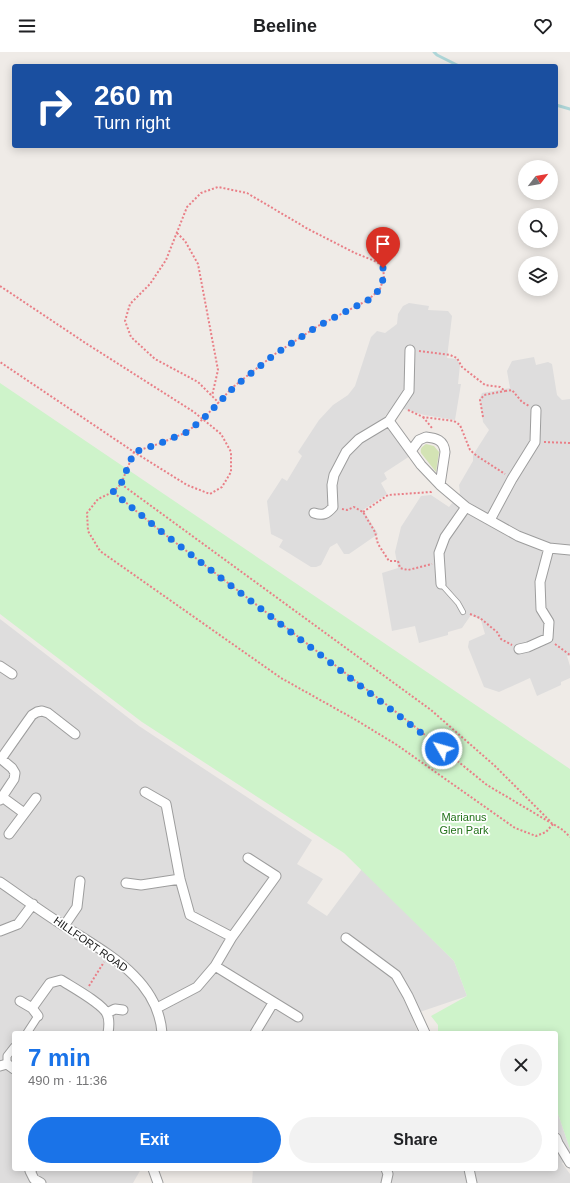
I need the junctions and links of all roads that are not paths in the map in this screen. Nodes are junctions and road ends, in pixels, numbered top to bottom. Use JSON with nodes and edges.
{"nodes":[{"id":1,"x":410,"y":350,"type":"road end"},
{"id":2,"x":536,"y":410,"type":"road end"},
{"id":3,"x":389,"y":421,"type":"junction"},
{"id":4,"x":411,"y":451,"type":"junction"},
{"id":5,"x":440,"y":485,"type":"junction"},
{"id":6,"x":466,"y":507,"type":"junction"},
{"id":7,"x":314,"y":513,"type":"dead end"},
{"id":8,"x":490,"y":520,"type":"junction"},
{"id":9,"x":549,"y":548,"type":"junction"},
{"id":10,"x":570,"y":550,"type":"edge"},
{"id":11,"x":441,"y":584,"type":"joint"},
{"id":12,"x":463,"y":612,"type":"road end"},
{"id":13,"x":519,"y":649,"type":"road end"},
{"id":14,"x":0,"y":666,"type":"edge"},
{"id":15,"x":12,"y":674,"type":"dead end"},
{"id":16,"x":76,"y":734,"type":"dead end"},
{"id":17,"x":0,"y":758,"type":"edge"},
{"id":18,"x":145,"y":792,"type":"dead end"},
{"id":19,"x":1,"y":798,"type":"edge"},
{"id":20,"x":36,"y":798,"type":"dead end"},
{"id":21,"x":24,"y":813,"type":"junction"},
{"id":22,"x":9,"y":834,"type":"dead end"},
{"id":23,"x":248,"y":858,"type":"dead end"},
{"id":24,"x":180,"y":879,"type":"junction"},
{"id":25,"x":80,"y":881,"type":"dead end"},
{"id":26,"x":0,"y":882,"type":"edge"},
{"id":27,"x":126,"y":883,"type":"dead end"},
{"id":28,"x":33,"y":904,"type":"junction"},
{"id":29,"x":64,"y":926,"type":"junction"},
{"id":30,"x":0,"y":931,"type":"edge"},
{"id":31,"x":232,"y":937,"type":"junction"},
{"id":32,"x":346,"y":938,"type":"dead end"},
{"id":33,"x":215,"y":966,"type":"junction"},
{"id":34,"x":20,"y":1001,"type":"dead end"},
{"id":35,"x":273,"y":1003,"type":"junction"},
{"id":36,"x":32,"y":1008,"type":"junction"},
{"id":37,"x":156,"y":1008,"type":"junction"},
{"id":38,"x":123,"y":1010,"type":"dead end"},
{"id":39,"x":107,"y":1013,"type":"junction"},
{"id":40,"x":38,"y":1016,"type":"joint"},
{"id":41,"x":298,"y":1017,"type":"dead end"},
{"id":42,"x":28,"y":1031,"type":"edge"},
{"id":43,"x":108,"y":1031,"type":"edge"},
{"id":44,"x":162,"y":1031,"type":"edge"},
{"id":45,"x":256,"y":1031,"type":"edge"},
{"id":46,"x":424,"y":1031,"type":"edge"},
{"id":47,"x":12,"y":1050,"type":"edge"},
{"id":48,"x":7,"y":1066,"type":"edge"},
{"id":49,"x":558,"y":1143,"type":"edge"},
{"id":50,"x":570,"y":1163,"type":"edge"},
{"id":51,"x":30,"y":1171,"type":"edge"},
{"id":52,"x":154,"y":1171,"type":"edge"},
{"id":53,"x":387,"y":1171,"type":"edge"},
{"id":54,"x":469,"y":1171,"type":"edge"},
{"id":55,"x":41,"y":1183,"type":"edge"},
{"id":56,"x":158,"y":1183,"type":"edge"},
{"id":57,"x":386,"y":1183,"type":"edge"},
{"id":58,"x":472,"y":1183,"type":"edge"}],
"edges":[{"from":1,"to":3,"type":"street"},
{"from":2,"to":8,"type":"street"},
{"from":3,"to":4,"type":"street"},
{"from":3,"to":7,"type":"street"},
{"from":4,"to":5,"type":"street"},
{"from":4,"to":5,"type":"street"},
{"from":5,"to":6,"type":"street"},
{"from":6,"to":8,"type":"street"},
{"from":6,"to":11,"type":"street"},
{"from":8,"to":9,"type":"street"},
{"from":9,"to":10,"type":"street"},
{"from":9,"to":13,"type":"street"},
{"from":11,"to":12,"type":"lane"},
{"from":14,"to":15,"type":"street"},
{"from":16,"to":17,"type":"street"},
{"from":17,"to":19,"type":"street"},
{"from":18,"to":24,"type":"street"},
{"from":19,"to":21,"type":"street"},
{"from":20,"to":21,"type":"street"},
{"from":21,"to":22,"type":"street"},
{"from":23,"to":31,"type":"street"},
{"from":24,"to":27,"type":"street"},
{"from":24,"to":31,"type":"street"},
{"from":25,"to":29,"type":"street"},
{"from":26,"to":28,"type":"street","name":"HILLFORT ROAD"},
{"from":28,"to":29,"type":"street","name":"HILLFORT ROAD"},
{"from":28,"to":30,"type":"street"},
{"from":29,"to":37,"type":"street","name":"HILLFORT ROAD"},
{"from":31,"to":33,"type":"street"},
{"from":32,"to":46,"type":"street"},
{"from":33,"to":35,"type":"street"},
{"from":33,"to":37,"type":"street"},
{"from":34,"to":36,"type":"street"},
{"from":35,"to":41,"type":"street"},
{"from":35,"to":45,"type":"street"},
{"from":36,"to":39,"type":"street"},
{"from":36,"to":40,"type":"street"},
{"from":37,"to":44,"type":"street","name":"HILLFORT ROAD"},
{"from":38,"to":39,"type":"street"},
{"from":39,"to":43,"type":"street"},
{"from":40,"to":42,"type":"street"},
{"from":47,"to":48,"type":"street"},
{"from":49,"to":50,"type":"street"},
{"from":51,"to":55,"type":"street"},
{"from":52,"to":56,"type":"street"},
{"from":53,"to":57,"type":"street"},
{"from":54,"to":58,"type":"street"}]}
